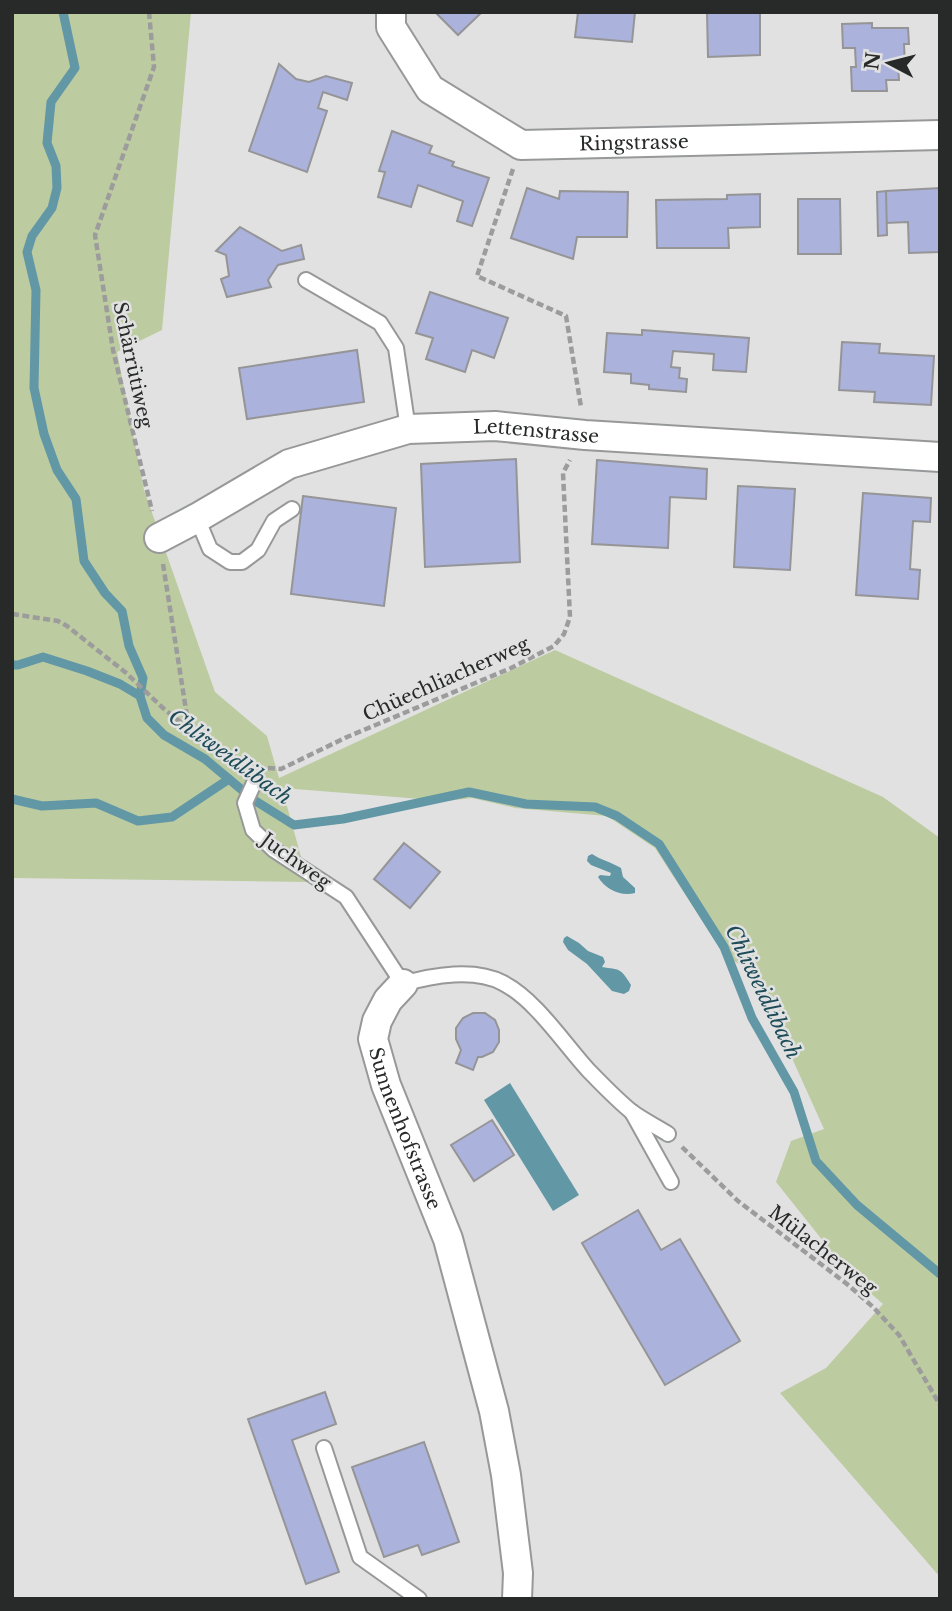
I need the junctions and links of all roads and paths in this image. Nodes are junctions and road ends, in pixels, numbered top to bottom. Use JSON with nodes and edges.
{"nodes":[{"id":1,"x":149,"y":12,"type":"edge"},
{"id":2,"x":390,"y":12,"type":"edge"},
{"id":3,"x":940,"y":135,"type":"edge"},
{"id":4,"x":520,"y":145,"type":"junction"},
{"id":5,"x":306,"y":280,"type":"dead end"},
{"id":6,"x":408,"y":429,"type":"junction"},
{"id":7,"x":585,"y":435,"type":"junction"},
{"id":8,"x":940,"y":457,"type":"edge"},
{"id":9,"x":292,"y":509,"type":"dead end"},
{"id":10,"x":197,"y":518,"type":"junction"},
{"id":11,"x":159,"y":538,"type":"junction"},
{"id":12,"x":12,"y":614,"type":"edge"},
{"id":13,"x":189,"y":729,"type":"junction"},
{"id":14,"x":254,"y":783,"type":"dead end"},
{"id":15,"x":403,"y":984,"type":"junction"},
{"id":16,"x":632,"y":1111,"type":"junction"},
{"id":17,"x":668,"y":1135,"type":"joint"},
{"id":18,"x":671,"y":1182,"type":"dead end"},
{"id":19,"x":940,"y":1405,"type":"edge"},
{"id":20,"x":324,"y":1448,"type":"dead end"},
{"id":21,"x":419,"y":1599,"type":"edge"},
{"id":22,"x":517,"y":1599,"type":"edge"}],
"edges":[{"from":1,"to":11,"type":"path","name":"Schärrütiweg"},
{"from":2,"to":4,"type":"street"},
{"from":3,"to":4,"type":"street","name":"Ringstrasse"},
{"from":4,"to":7,"type":"path"},
{"from":5,"to":6,"type":"lane"},
{"from":6,"to":7,"type":"street","name":"Lettenstrasse"},
{"from":6,"to":10,"type":"street","name":"Lettenstrasse"},
{"from":7,"to":8,"type":"street","name":"Lettenstrasse"},
{"from":7,"to":13,"type":"path","name":"Chüechliacherweg"},
{"from":9,"to":10,"type":"lane"},
{"from":10,"to":11,"type":"street","name":"Lettenstrasse"},
{"from":11,"to":13,"type":"path","name":"Schärrütiweg"},
{"from":12,"to":13,"type":"path"},
{"from":14,"to":15,"type":"lane","name":"Juchweg"},
{"from":15,"to":16,"type":"lane"},
{"from":15,"to":22,"type":"street","name":"Sunnenhofstrasse"},
{"from":16,"to":17,"type":"lane"},
{"from":16,"to":18,"type":"lane"},
{"from":17,"to":19,"type":"path","name":"Mülacherweg"},
{"from":20,"to":21,"type":"lane"}]}
